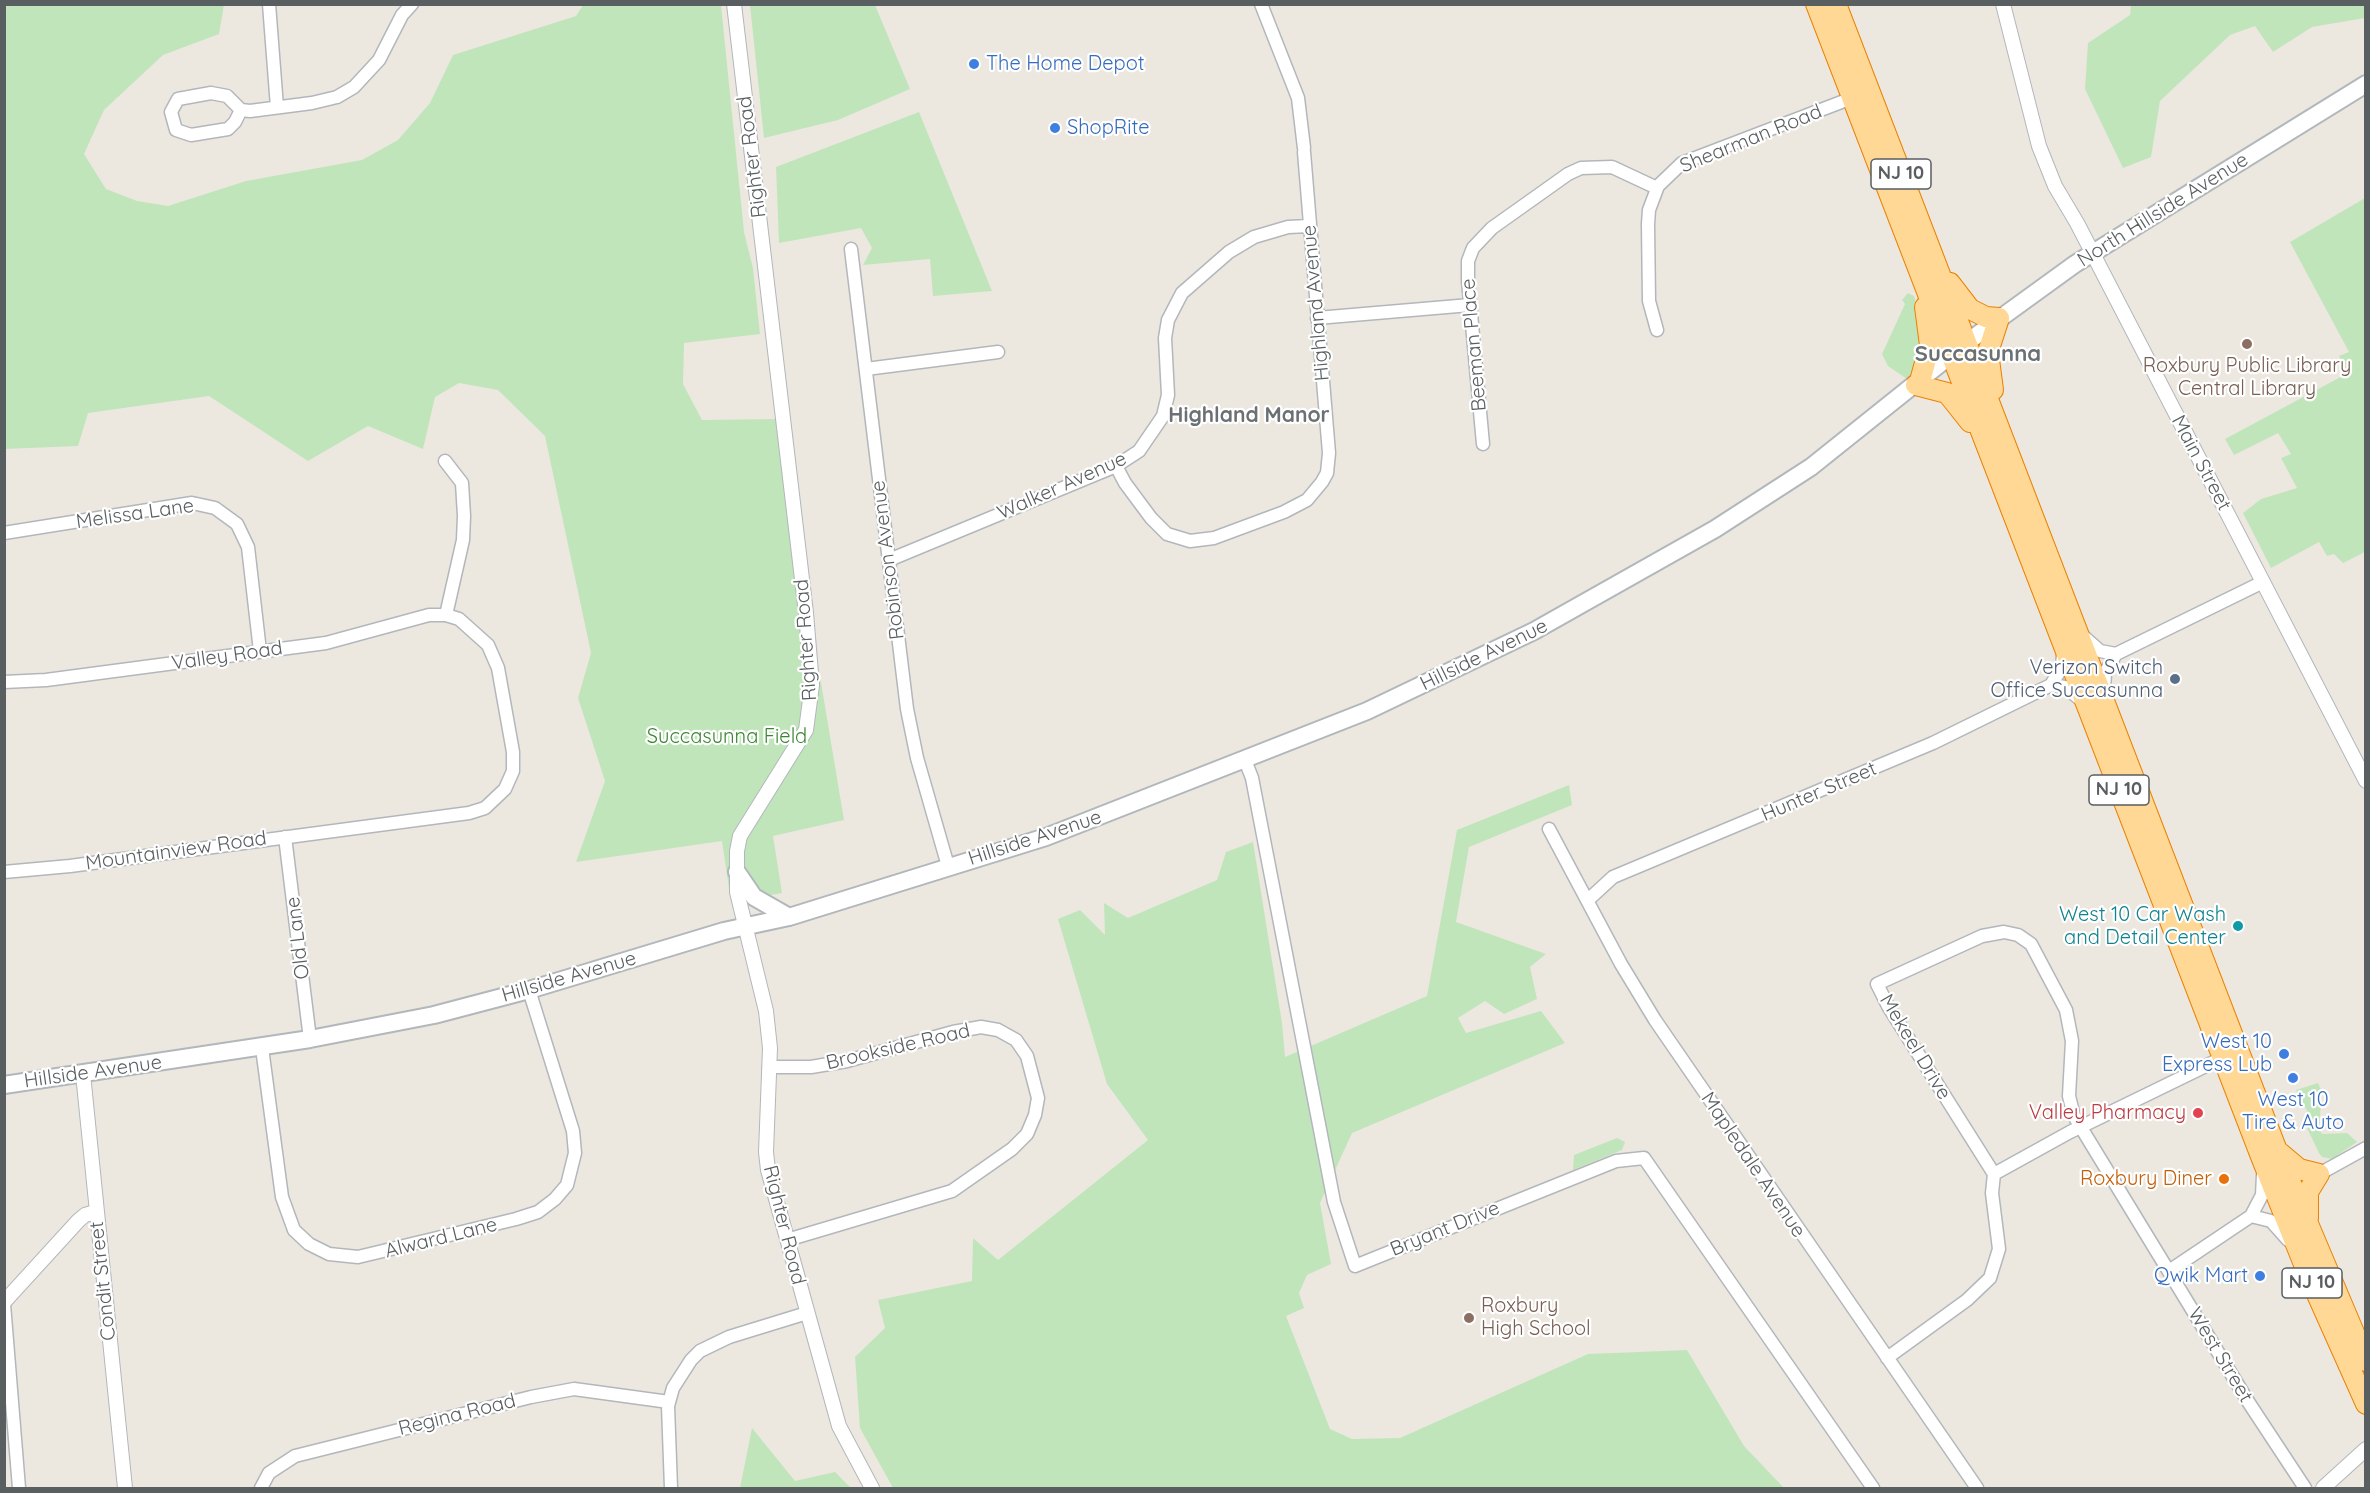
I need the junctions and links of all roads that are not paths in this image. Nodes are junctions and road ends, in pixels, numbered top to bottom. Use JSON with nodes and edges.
{"nodes":[{"id":1,"x":268,"y":4,"type":"edge"},
{"id":2,"x":412,"y":4,"type":"edge"},
{"id":3,"x":734,"y":4,"type":"edge"},
{"id":4,"x":1261,"y":4,"type":"edge"},
{"id":5,"x":1816,"y":4,"type":"edge"},
{"id":6,"x":1836,"y":4,"type":"edge"},
{"id":7,"x":2003,"y":4,"type":"edge"},
{"id":8,"x":2366,"y":84,"type":"edge"},
{"id":9,"x":1852,"y":98,"type":"junction"},
{"id":10,"x":277,"y":107,"type":"junction"},
{"id":11,"x":241,"y":110,"type":"junction"},
{"id":12,"x":1657,"y":188,"type":"junction"},
{"id":13,"x":1309,"y":226,"type":"junction"},
{"id":14,"x":851,"y":249,"type":"dead end"},
{"id":15,"x":2093,"y":254,"type":"junction"},
{"id":16,"x":1935,"y":261,"type":"junction"},
{"id":17,"x":1923,"y":280,"type":"junction"},
{"id":18,"x":1470,"y":305,"type":"junction"},
{"id":19,"x":1317,"y":318,"type":"junction"},
{"id":20,"x":1999,"y":318,"type":"junction"},
{"id":21,"x":1657,"y":330,"type":"dead end"},
{"id":22,"x":1959,"y":349,"type":"junction"},
{"id":23,"x":998,"y":352,"type":"dead end"},
{"id":24,"x":866,"y":369,"type":"junction"},
{"id":25,"x":1918,"y":383,"type":"junction"},
{"id":26,"x":2000,"y":431,"type":"junction"},
{"id":27,"x":1483,"y":444,"type":"dead end"},
{"id":28,"x":1989,"y":453,"type":"junction"},
{"id":29,"x":445,"y":462,"type":"dead end"},
{"id":30,"x":1116,"y":466,"type":"junction"},
{"id":31,"x":4,"y":533,"type":"edge"},
{"id":32,"x":889,"y":560,"type":"junction"},
{"id":33,"x":2263,"y":582,"type":"junction"},
{"id":34,"x":446,"y":615,"type":"junction"},
{"id":35,"x":2076,"y":627,"type":"junction"},
{"id":36,"x":2064,"y":646,"type":"junction"},
{"id":37,"x":260,"y":651,"type":"junction"},
{"id":38,"x":2116,"y":654,"type":"junction"},
{"id":39,"x":4,"y":682,"type":"edge"},
{"id":40,"x":2051,"y":685,"type":"junction"},
{"id":41,"x":2096,"y":705,"type":"junction"},
{"id":42,"x":1245,"y":760,"type":"junction"},
{"id":43,"x":2366,"y":781,"type":"edge"},
{"id":44,"x":1550,"y":829,"type":"dead end"},
{"id":45,"x":285,"y":837,"type":"junction"},
{"id":46,"x":948,"y":866,"type":"junction"},
{"id":47,"x":4,"y":872,"type":"edge"},
{"id":48,"x":736,"y":872,"type":"junction"},
{"id":49,"x":1588,"y":900,"type":"junction"},
{"id":50,"x":789,"y":917,"type":"junction"},
{"id":51,"x":745,"y":927,"type":"junction"},
{"id":52,"x":529,"y":990,"type":"junction"},
{"id":53,"x":310,"y":1040,"type":"junction"},
{"id":54,"x":262,"y":1048,"type":"junction"},
{"id":55,"x":2222,"y":1058,"type":"junction"},
{"id":56,"x":770,"y":1067,"type":"junction"},
{"id":57,"x":83,"y":1074,"type":"junction"},
{"id":58,"x":4,"y":1085,"type":"edge"},
{"id":59,"x":2081,"y":1127,"type":"junction"},
{"id":60,"x":2366,"y":1148,"type":"edge"},
{"id":61,"x":2268,"y":1151,"type":"junction"},
{"id":62,"x":1994,"y":1174,"type":"junction"},
{"id":63,"x":2319,"y":1174,"type":"junction"},
{"id":64,"x":95,"y":1212,"type":"junction"},
{"id":65,"x":2251,"y":1216,"type":"junction"},
{"id":66,"x":2310,"y":1235,"type":"junction"},
{"id":67,"x":787,"y":1240,"type":"junction"},
{"id":68,"x":2301,"y":1257,"type":"junction"},
{"id":69,"x":2169,"y":1271,"type":"junction"},
{"id":70,"x":4,"y":1303,"type":"edge"},
{"id":71,"x":807,"y":1313,"type":"junction"},
{"id":72,"x":2365,"y":1353,"type":"edge"},
{"id":73,"x":1887,"y":1358,"type":"junction"},
{"id":74,"x":669,"y":1402,"type":"junction"},
{"id":75,"x":2366,"y":1404,"type":"edge"},
{"id":76,"x":2366,"y":1449,"type":"edge"},
{"id":77,"x":20,"y":1488,"type":"edge"},
{"id":78,"x":125,"y":1488,"type":"edge"},
{"id":79,"x":261,"y":1488,"type":"edge"},
{"id":80,"x":671,"y":1488,"type":"edge"},
{"id":81,"x":872,"y":1488,"type":"edge"},
{"id":82,"x":1873,"y":1488,"type":"edge"},
{"id":83,"x":1977,"y":1488,"type":"edge"},
{"id":84,"x":2305,"y":1488,"type":"edge"},
{"id":85,"x":2323,"y":1488,"type":"edge"}],
"edges":[{"from":1,"to":10,"type":"street"},
{"from":2,"to":10,"type":"street"},
{"from":3,"to":48,"type":"street","name":"Righter Road"},
{"from":4,"to":13,"type":"street","name":"Highland Avenue"},
{"from":5,"to":9,"type":"highway","number":"NJ 10"},
{"from":6,"to":16,"type":"highway","number":"NJ 10"},
{"from":7,"to":15,"type":"street","name":"Main Street"},
{"from":8,"to":15,"type":"main road","name":"North Hillside Avenue"},
{"from":9,"to":12,"type":"street","name":"Shearman Road"},
{"from":9,"to":17,"type":"highway","number":"NJ 10"},
{"from":10,"to":11,"type":"street"},
{"from":11,"to":11,"type":"street"},
{"from":12,"to":18,"type":"street","name":"Beeman Place"},
{"from":12,"to":21,"type":"street","name":"Shearman Road"},
{"from":13,"to":19,"type":"street","name":"Highland Avenue"},
{"from":13,"to":30,"type":"street","name":"Walker Avenue"},
{"from":14,"to":24,"type":"street","name":"Robinson Avenue"},
{"from":15,"to":20,"type":"main road","name":"North Hillside Avenue"},
{"from":15,"to":33,"type":"street","name":"Main Street"},
{"from":16,"to":20,"type":"highway"},
{"from":16,"to":22,"type":"highway","number":"NJ 10"},
{"from":17,"to":22,"type":"highway","number":"NJ 10"},
{"from":17,"to":25,"type":"highway"},
{"from":18,"to":19,"type":"street"},
{"from":18,"to":27,"type":"street","name":"Beeman Place"},
{"from":19,"to":30,"type":"street","name":"Highland Avenue"},
{"from":20,"to":22,"type":"main road","name":"North Hillside Avenue"},
{"from":20,"to":26,"type":"highway"},
{"from":22,"to":25,"type":"main road","name":"Hillside Avenue"},
{"from":22,"to":26,"type":"highway","number":"NJ 10"},
{"from":22,"to":28,"type":"highway","number":"NJ 10"},
{"from":23,"to":24,"type":"street"},
{"from":24,"to":32,"type":"street","name":"Robinson Avenue"},
{"from":25,"to":28,"type":"highway"},
{"from":25,"to":42,"type":"main road","name":"Hillside Avenue"},
{"from":26,"to":35,"type":"highway","number":"NJ 10"},
{"from":28,"to":36,"type":"highway","number":"NJ 10"},
{"from":29,"to":34,"type":"street"},
{"from":30,"to":32,"type":"street","name":"Walker Avenue"},
{"from":31,"to":37,"type":"street","name":"Melissa Lane"},
{"from":32,"to":46,"type":"street","name":"Robinson Avenue"},
{"from":33,"to":38,"type":"street"},
{"from":33,"to":43,"type":"street","name":"Main Street"},
{"from":34,"to":37,"type":"street","name":"Valley Road"},
{"from":34,"to":45,"type":"street","name":"Mountainview Road"},
{"from":35,"to":38,"type":"street"},
{"from":35,"to":41,"type":"highway","number":"NJ 10"},
{"from":36,"to":40,"type":"street"},
{"from":36,"to":41,"type":"highway","number":"NJ 10"},
{"from":37,"to":39,"type":"street","name":"Valley Road"},
{"from":38,"to":41,"type":"street"},
{"from":40,"to":41,"type":"street"},
{"from":40,"to":49,"type":"street","name":"Hunter Street"},
{"from":41,"to":55,"type":"highway","number":"NJ 10"},
{"from":41,"to":61,"type":"highway","number":"NJ 10"},
{"from":42,"to":46,"type":"main road","name":"Hillside Avenue"},
{"from":42,"to":82,"type":"street","name":"Bryant Drive"},
{"from":44,"to":49,"type":"street","name":"Mapledale Avenue"},
{"from":45,"to":47,"type":"street","name":"Mountainview Road"},
{"from":45,"to":53,"type":"street","name":"Old Lane"},
{"from":46,"to":50,"type":"main road","name":"Hillside Avenue"},
{"from":48,"to":50,"type":"main road"},
{"from":48,"to":51,"type":"street","name":"Righter Road"},
{"from":49,"to":73,"type":"street","name":"Mapledale Avenue"},
{"from":50,"to":51,"type":"main road","name":"Hillside Avenue"},
{"from":51,"to":52,"type":"main road","name":"Hillside Avenue"},
{"from":51,"to":56,"type":"street","name":"Righter Road"},
{"from":52,"to":53,"type":"main road","name":"Hillside Avenue"},
{"from":52,"to":54,"type":"street","name":"Alward Lane"},
{"from":53,"to":54,"type":"main road","name":"Hillside Avenue"},
{"from":54,"to":57,"type":"main road","name":"Hillside Avenue"},
{"from":55,"to":59,"type":"street"},
{"from":55,"to":61,"type":"highway","number":"NJ 10"},
{"from":56,"to":67,"type":"street","name":"Righter Road"},
{"from":56,"to":67,"type":"street","name":"Brookside Road"},
{"from":57,"to":58,"type":"main road","name":"Hillside Avenue"},
{"from":57,"to":64,"type":"street","name":"Condit Street"},
{"from":59,"to":62,"type":"street"},
{"from":59,"to":62,"type":"street","name":"Mekeel Drive"},
{"from":59,"to":69,"type":"street","name":"West Street"},
{"from":60,"to":63,"type":"street"},
{"from":61,"to":63,"type":"highway"},
{"from":61,"to":65,"type":"street"},
{"from":61,"to":66,"type":"highway","number":"NJ 10"},
{"from":61,"to":68,"type":"highway","number":"NJ 10"},
{"from":62,"to":73,"type":"street"},
{"from":63,"to":66,"type":"highway"},
{"from":64,"to":70,"type":"street"},
{"from":64,"to":78,"type":"street","name":"Condit Street"},
{"from":65,"to":68,"type":"street"},
{"from":65,"to":69,"type":"street"},
{"from":66,"to":72,"type":"highway","number":"NJ 10"},
{"from":67,"to":71,"type":"street","name":"Righter Road"},
{"from":68,"to":75,"type":"highway","number":"NJ 10"},
{"from":69,"to":84,"type":"street","name":"West Street"},
{"from":70,"to":77,"type":"street"},
{"from":71,"to":74,"type":"street"},
{"from":71,"to":81,"type":"street","name":"Righter Road"},
{"from":73,"to":83,"type":"street","name":"Mapledale Avenue"},
{"from":74,"to":79,"type":"street","name":"Regina Road"},
{"from":74,"to":80,"type":"street"},
{"from":76,"to":85,"type":"street"}]}
